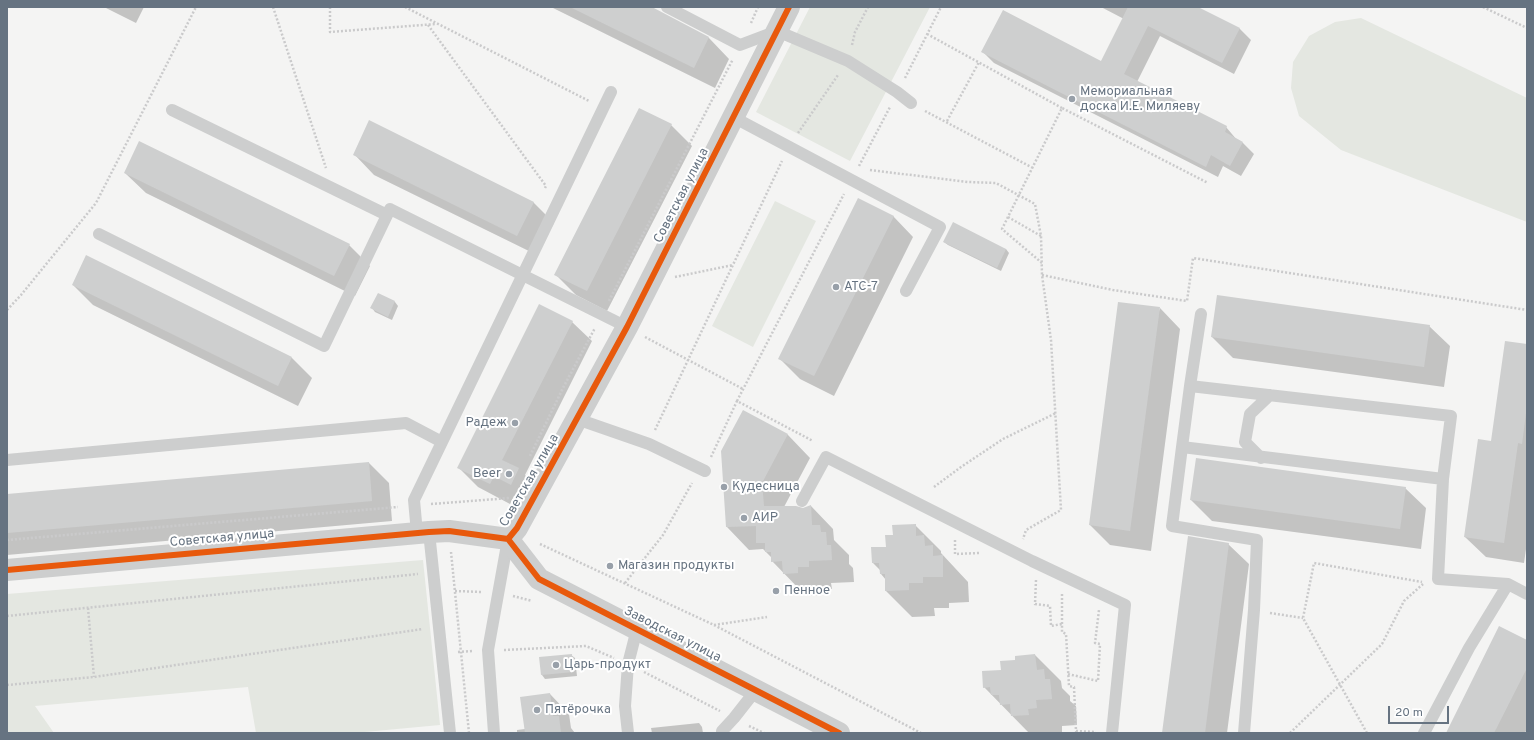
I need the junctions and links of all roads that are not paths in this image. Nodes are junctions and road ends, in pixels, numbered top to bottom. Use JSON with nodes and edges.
{"nodes":[{"id":1,"x":667,"y":7,"type":"edge"},
{"id":2,"x":789,"y":7,"type":"edge"},
{"id":3,"x":777,"y":32,"type":"junction"},
{"id":4,"x":610,"y":92,"type":"dead end"},
{"id":5,"x":911,"y":103,"type":"road end"},
{"id":6,"x":172,"y":110,"type":"dead end"},
{"id":7,"x":733,"y":117,"type":"junction"},
{"id":8,"x":387,"y":215,"type":"junction"},
{"id":9,"x":99,"y":234,"type":"dead end"},
{"id":10,"x":523,"y":274,"type":"junction"},
{"id":11,"x":906,"y":291,"type":"dead end"},
{"id":12,"x":1201,"y":314,"type":"dead end"},
{"id":13,"x":627,"y":327,"type":"junction"},
{"id":14,"x":1190,"y":386,"type":"junction"},
{"id":15,"x":1270,"y":395,"type":"junction"},
{"id":16,"x":577,"y":419,"type":"junction"},
{"id":17,"x":442,"y":442,"type":"junction"},
{"id":18,"x":1182,"y":447,"type":"junction"},
{"id":19,"x":1261,"y":458,"type":"junction"},
{"id":20,"x":7,"y":460,"type":"edge"},
{"id":21,"x":703,"y":470,"type":"road end"},
{"id":22,"x":1443,"y":479,"type":"junction"},
{"id":23,"x":802,"y":501,"type":"dead end"},
{"id":24,"x":423,"y":532,"type":"junction"},
{"id":25,"x":508,"y":539,"type":"junction"},
{"id":26,"x":7,"y":570,"type":"edge"},
{"id":27,"x":1508,"y":584,"type":"junction"},
{"id":28,"x":1527,"y":594,"type":"edge"},
{"id":29,"x":637,"y":629,"type":"junction"},
{"id":30,"x":756,"y":690,"type":"junction"},
{"id":31,"x":450,"y":733,"type":"edge"},
{"id":32,"x":494,"y":733,"type":"edge"},
{"id":33,"x":628,"y":733,"type":"edge"},
{"id":34,"x":722,"y":733,"type":"edge"},
{"id":35,"x":839,"y":733,"type":"edge"},
{"id":36,"x":1112,"y":733,"type":"edge"},
{"id":37,"x":1244,"y":733,"type":"edge"},
{"id":38,"x":1424,"y":733,"type":"edge"}],
"edges":[{"from":1,"to":3,"type":"lane"},
{"from":2,"to":3,"type":"street","name":"Советская улица"},
{"from":3,"to":5,"type":"lane"},
{"from":3,"to":7,"type":"street","name":"Советская улица"},
{"from":4,"to":10,"type":"lane"},
{"from":6,"to":8,"type":"lane"},
{"from":7,"to":11,"type":"lane"},
{"from":7,"to":13,"type":"street","name":"Советская улица"},
{"from":8,"to":9,"type":"lane"},
{"from":8,"to":10,"type":"lane"},
{"from":10,"to":13,"type":"lane"},
{"from":10,"to":17,"type":"lane"},
{"from":12,"to":14,"type":"lane"},
{"from":13,"to":16,"type":"street","name":"Советская улица"},
{"from":14,"to":15,"type":"lane"},
{"from":14,"to":18,"type":"lane"},
{"from":15,"to":19,"type":"lane"},
{"from":15,"to":22,"type":"lane"},
{"from":16,"to":21,"type":"lane"},
{"from":16,"to":25,"type":"street","name":"Советская улица"},
{"from":17,"to":20,"type":"lane"},
{"from":17,"to":24,"type":"lane"},
{"from":18,"to":19,"type":"lane"},
{"from":18,"to":37,"type":"lane"},
{"from":19,"to":22,"type":"lane"},
{"from":22,"to":27,"type":"lane"},
{"from":23,"to":36,"type":"lane"},
{"from":24,"to":25,"type":"street","name":"Советская улица"},
{"from":24,"to":26,"type":"street","name":"Советская улица"},
{"from":24,"to":31,"type":"lane"},
{"from":25,"to":29,"type":"street","name":"Заводская улица"},
{"from":25,"to":32,"type":"lane"},
{"from":27,"to":28,"type":"lane"},
{"from":27,"to":38,"type":"lane"},
{"from":29,"to":30,"type":"street","name":"Заводская улица"},
{"from":29,"to":33,"type":"lane"},
{"from":30,"to":34,"type":"lane"},
{"from":30,"to":35,"type":"street","name":"Заводская улица"}]}
